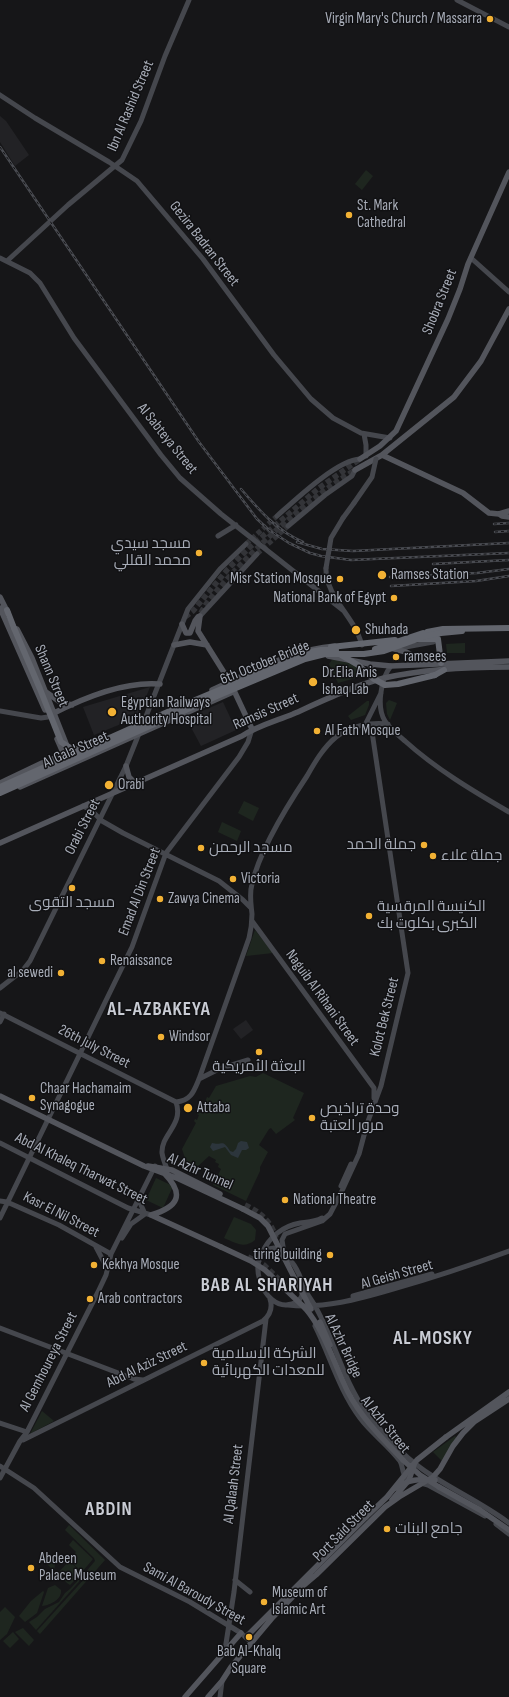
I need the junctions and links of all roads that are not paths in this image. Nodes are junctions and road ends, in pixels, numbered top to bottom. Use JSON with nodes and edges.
{"nodes":[{"id":1,"x":189,"y":0,"type":"edge"},
{"id":2,"x":457,"y":0,"type":"edge"},
{"id":3,"x":509,"y":27,"type":"edge"},
{"id":4,"x":0,"y":95,"type":"edge"},
{"id":5,"x":116,"y":166,"type":"junction"},
{"id":6,"x":509,"y":172,"type":"edge"},
{"id":7,"x":0,"y":258,"type":"edge"},
{"id":8,"x":471,"y":258,"type":"junction"},
{"id":9,"x":7,"y":261,"type":"junction"},
{"id":10,"x":509,"y":292,"type":"edge"},
{"id":11,"x":509,"y":309,"type":"edge"},
{"id":12,"x":364,"y":434,"type":"junction"},
{"id":13,"x":390,"y":438,"type":"junction"},
{"id":14,"x":382,"y":455,"type":"junction"},
{"id":15,"x":366,"y":456,"type":"junction"},
{"id":16,"x":376,"y":458,"type":"junction"},
{"id":17,"x":360,"y":459,"type":"joint"},
{"id":18,"x":355,"y":470,"type":"joint"},
{"id":19,"x":509,"y":512,"type":"edge"},
{"id":20,"x":499,"y":514,"type":"junction"},
{"id":21,"x":277,"y":516,"type":"tunnel mouth"},
{"id":22,"x":509,"y":517,"type":"edge"},
{"id":23,"x":236,"y":526,"type":"junction"},
{"id":24,"x":288,"y":526,"type":"tunnel mouth"},
{"id":25,"x":218,"y":536,"type":"dead end"},
{"id":26,"x":246,"y":544,"type":"tunnel mouth"},
{"id":27,"x":257,"y":554,"type":"tunnel mouth"},
{"id":28,"x":0,"y":600,"type":"edge"},
{"id":29,"x":0,"y":608,"type":"edge"},
{"id":30,"x":343,"y":609,"type":"junction"},
{"id":31,"x":7,"y":610,"type":"junction"},
{"id":32,"x":200,"y":616,"type":"junction"},
{"id":33,"x":182,"y":624,"type":"junction"},
{"id":34,"x":509,"y":630,"type":"edge"},
{"id":35,"x":438,"y":639,"type":"junction"},
{"id":36,"x":174,"y":645,"type":"junction"},
{"id":37,"x":207,"y":645,"type":"junction"},
{"id":38,"x":362,"y":645,"type":"junction"},
{"id":39,"x":331,"y":646,"type":"junction"},
{"id":40,"x":396,"y":648,"type":"junction"},
{"id":41,"x":321,"y":650,"type":"junction"},
{"id":42,"x":337,"y":654,"type":"junction"},
{"id":43,"x":509,"y":661,"type":"edge"},
{"id":44,"x":362,"y":662,"type":"junction"},
{"id":45,"x":440,"y":663,"type":"junction"},
{"id":46,"x":370,"y":664,"type":"junction"},
{"id":47,"x":429,"y":664,"type":"junction"},
{"id":48,"x":391,"y":666,"type":"junction"},
{"id":49,"x":509,"y":667,"type":"edge"},
{"id":50,"x":444,"y":670,"type":"junction"},
{"id":51,"x":384,"y":678,"type":"junction"},
{"id":52,"x":230,"y":682,"type":"junction"},
{"id":53,"x":372,"y":682,"type":"junction"},
{"id":54,"x":160,"y":684,"type":"junction"},
{"id":55,"x":235,"y":691,"type":"junction"},
{"id":56,"x":46,"y":692,"type":"junction"},
{"id":57,"x":381,"y":692,"type":"junction"},
{"id":58,"x":72,"y":705,"type":"junction"},
{"id":59,"x":0,"y":712,"type":"edge"},
{"id":60,"x":54,"y":713,"type":"junction"},
{"id":61,"x":48,"y":717,"type":"junction"},
{"id":62,"x":144,"y":720,"type":"junction"},
{"id":63,"x":371,"y":724,"type":"junction"},
{"id":64,"x":388,"y":724,"type":"junction"},
{"id":65,"x":365,"y":725,"type":"junction"},
{"id":66,"x":252,"y":729,"type":"junction"},
{"id":67,"x":138,"y":736,"type":"junction"},
{"id":68,"x":86,"y":749,"type":"junction"},
{"id":69,"x":67,"y":753,"type":"junction"},
{"id":70,"x":74,"y":763,"type":"junction"},
{"id":71,"x":126,"y":766,"type":"junction"},
{"id":72,"x":135,"y":782,"type":"junction"},
{"id":73,"x":0,"y":783,"type":"edge"},
{"id":74,"x":0,"y":788,"type":"edge"},
{"id":75,"x":113,"y":793,"type":"junction"},
{"id":76,"x":0,"y":794,"type":"edge"},
{"id":77,"x":83,"y":806,"type":"junction"},
{"id":78,"x":509,"y":812,"type":"edge"},
{"id":79,"x":99,"y":819,"type":"junction"},
{"id":80,"x":0,"y":843,"type":"edge"},
{"id":81,"x":166,"y":853,"type":"junction"},
{"id":82,"x":251,"y":908,"type":"junction"},
{"id":83,"x":252,"y":921,"type":"junction"},
{"id":84,"x":0,"y":988,"type":"edge"},
{"id":85,"x":2,"y":1014,"type":"edge"},
{"id":86,"x":0,"y":1022,"type":"edge"},
{"id":87,"x":80,"y":1053,"type":"junction"},
{"id":88,"x":248,"y":1060,"type":"dead end"},
{"id":89,"x":199,"y":1079,"type":"junction"},
{"id":90,"x":382,"y":1080,"type":"junction"},
{"id":91,"x":374,"y":1088,"type":"junction"},
{"id":92,"x":0,"y":1096,"type":"edge"},
{"id":93,"x":176,"y":1102,"type":"junction"},
{"id":94,"x":48,"y":1119,"type":"junction"},
{"id":95,"x":363,"y":1135,"type":"junction"},
{"id":96,"x":0,"y":1143,"type":"edge"},
{"id":97,"x":29,"y":1158,"type":"junction"},
{"id":98,"x":154,"y":1168,"type":"junction"},
{"id":99,"x":166,"y":1171,"type":"junction"},
{"id":100,"x":139,"y":1196,"type":"junction"},
{"id":101,"x":0,"y":1201,"type":"edge"},
{"id":102,"x":7,"y":1202,"type":"junction"},
{"id":103,"x":132,"y":1210,"type":"junction"},
{"id":104,"x":151,"y":1214,"type":"junction"},
{"id":105,"x":0,"y":1218,"type":"edge"},
{"id":106,"x":96,"y":1246,"type":"junction"},
{"id":107,"x":509,"y":1250,"type":"edge"},
{"id":108,"x":262,"y":1253,"type":"junction"},
{"id":109,"x":284,"y":1253,"type":"junction"},
{"id":110,"x":111,"y":1254,"type":"junction"},
{"id":111,"x":107,"y":1268,"type":"junction"},
{"id":112,"x":303,"y":1288,"type":"junction"},
{"id":113,"x":308,"y":1296,"type":"junction"},
{"id":114,"x":270,"y":1299,"type":"junction"},
{"id":115,"x":288,"y":1305,"type":"junction"},
{"id":116,"x":300,"y":1306,"type":"junction"},
{"id":117,"x":314,"y":1306,"type":"junction"},
{"id":118,"x":266,"y":1319,"type":"junction"},
{"id":119,"x":0,"y":1328,"type":"edge"},
{"id":120,"x":68,"y":1353,"type":"junction"},
{"id":121,"x":143,"y":1380,"type":"junction"},
{"id":122,"x":509,"y":1392,"type":"edge"},
{"id":123,"x":509,"y":1399,"type":"edge"},
{"id":124,"x":0,"y":1423,"type":"edge"},
{"id":125,"x":27,"y":1432,"type":"junction"},
{"id":126,"x":20,"y":1441,"type":"junction"},
{"id":127,"x":414,"y":1462,"type":"junction"},
{"id":128,"x":2,"y":1468,"type":"edge"},
{"id":129,"x":0,"y":1478,"type":"edge"},
{"id":130,"x":436,"y":1479,"type":"junction"},
{"id":131,"x":409,"y":1480,"type":"junction"},
{"id":132,"x":422,"y":1483,"type":"junction"},
{"id":133,"x":387,"y":1497,"type":"junction"},
{"id":134,"x":378,"y":1500,"type":"dead end"},
{"id":135,"x":392,"y":1502,"type":"junction"},
{"id":136,"x":385,"y":1507,"type":"junction"},
{"id":137,"x":509,"y":1523,"type":"edge"},
{"id":138,"x":509,"y":1526,"type":"edge"},
{"id":139,"x":509,"y":1530,"type":"edge"},
{"id":140,"x":509,"y":1534,"type":"edge"},
{"id":141,"x":314,"y":1567,"type":"junction"},
{"id":142,"x":319,"y":1572,"type":"junction"},
{"id":143,"x":235,"y":1580,"type":"junction"},
{"id":144,"x":250,"y":1592,"type":"dead end"},
{"id":145,"x":229,"y":1626,"type":"junction"},
{"id":146,"x":241,"y":1633,"type":"junction"},
{"id":147,"x":246,"y":1637,"type":"junction"},
{"id":148,"x":252,"y":1643,"type":"junction"},
{"id":149,"x":225,"y":1650,"type":"junction"},
{"id":150,"x":222,"y":1681,"type":"junction"},
{"id":151,"x":185,"y":1697,"type":"edge"},
{"id":152,"x":208,"y":1697,"type":"edge"},
{"id":153,"x":220,"y":1697,"type":"edge"}],
"edges":[{"from":1,"to":5,"type":"street","name":"Ibn Al Rashid Street"},
{"from":2,"to":3,"type":"street"},
{"from":4,"to":5,"type":"street","name":"Gezira Badran Street"},
{"from":5,"to":9,"type":"street","name":"Ibn Al Rashid Street"},
{"from":5,"to":12,"type":"street","name":"Gezira Badran Street"},
{"from":6,"to":8,"type":"main road","name":"Shobra Street"},
{"from":7,"to":9,"type":"street","name":"Al Sabteya Street"},
{"from":8,"to":10,"type":"street"},
{"from":8,"to":13,"type":"main road","name":"Shobra Street"},
{"from":9,"to":23,"type":"street","name":"Al Sabteya Street"},
{"from":11,"to":14,"type":"main road"},
{"from":12,"to":13,"type":"street","name":"Gezira Badran Street"},
{"from":12,"to":15,"type":"street"},
{"from":13,"to":15,"type":"main road"},
{"from":14,"to":16,"type":"main road"},
{"from":14,"to":20,"type":"main road"},
{"from":15,"to":17,"type":"main road"},
{"from":16,"to":18,"type":"main road"},
{"from":16,"to":30,"type":"street","bridge":true},
{"from":17,"to":21,"type":"street"},
{"from":18,"to":24,"type":"street"},
{"from":19,"to":20,"type":"main road"},
{"from":20,"to":22,"type":"main road"},
{"from":23,"to":25,"type":"street"},
{"from":23,"to":30,"type":"street","name":"Al Sabteya Street"},
{"from":26,"to":33,"type":"street","name":"Orabi Street"},
{"from":27,"to":32,"type":"street"},
{"from":28,"to":31,"type":"main road","name":"Shann Street"},
{"from":29,"to":61,"type":"main road","name":"Shann Street"},
{"from":30,"to":38,"type":"street"},
{"from":31,"to":56,"type":"main road","name":"Shann Street"},
{"from":31,"to":68,"type":"highway","bridge":true},
{"from":32,"to":33,"type":"main road"},
{"from":32,"to":37,"type":"main road"},
{"from":33,"to":36,"type":"street","name":"Orabi Street"},
{"from":34,"to":35,"type":"street"},
{"from":34,"to":41,"type":"highway","name":"6th October Bridge","bridge":true},
{"from":34,"to":42,"type":"highway","name":"6th October Bridge","bridge":true},
{"from":35,"to":40,"type":"street"},
{"from":35,"to":41,"type":"highway","bridge":true},
{"from":35,"to":45,"type":"highway"},
{"from":36,"to":37,"type":"main road"},
{"from":36,"to":54,"type":"street","name":"Orabi Street"},
{"from":37,"to":52,"type":"main road"},
{"from":38,"to":39,"type":"main road","name":"Al Gala' Street"},
{"from":38,"to":40,"type":"main road","name":"Al Gala' Street"},
{"from":39,"to":44,"type":"main road"},
{"from":39,"to":52,"type":"main road","name":"Al Gala' Street"},
{"from":40,"to":47,"type":"main road","name":"Al Gala' Street"},
{"from":41,"to":68,"type":"highway","name":"6th October Bridge","bridge":true},
{"from":42,"to":50,"type":"highway","bridge":true},
{"from":42,"to":76,"type":"highway","name":"6th October Bridge","bridge":true},
{"from":43,"to":45,"type":"main road"},
{"from":44,"to":46,"type":"main road","name":"Al Gala' Street"},
{"from":44,"to":55,"type":"main road","name":"Al Gala' Street"},
{"from":45,"to":47,"type":"main road"},
{"from":46,"to":48,"type":"main road","name":"Al Gala' Street"},
{"from":46,"to":53,"type":"main road"},
{"from":47,"to":48,"type":"main road","name":"Al Gala' Street"},
{"from":48,"to":51,"type":"street"},
{"from":49,"to":50,"type":"main road","name":"Ramsis Street"},
{"from":50,"to":51,"type":"main road","name":"Ramsis Street"},
{"from":51,"to":53,"type":"main road","name":"Ramsis Street"},
{"from":51,"to":57,"type":"street"},
{"from":52,"to":55,"type":"main road"},
{"from":52,"to":62,"type":"main road","name":"Al Gala' Street"},
{"from":53,"to":66,"type":"main road","name":"Ramsis Street"},
{"from":54,"to":58,"type":"main road"},
{"from":54,"to":62,"type":"street","name":"Orabi Street"},
{"from":55,"to":66,"type":"main road"},
{"from":55,"to":67,"type":"main road","name":"Al Gala' Street"},
{"from":56,"to":58,"type":"main road"},
{"from":56,"to":60,"type":"main road","name":"Shann Street"},
{"from":57,"to":64,"type":"street"},
{"from":57,"to":65,"type":"street"},
{"from":58,"to":60,"type":"main road"},
{"from":59,"to":61,"type":"street"},
{"from":60,"to":61,"type":"main road"},
{"from":60,"to":69,"type":"main road","name":"Shann Street"},
{"from":61,"to":69,"type":"main road","name":"Shann Street"},
{"from":62,"to":67,"type":"street","name":"Orabi Street"},
{"from":62,"to":69,"type":"main road","name":"Al Gala' Street"},
{"from":63,"to":64,"type":"street"},
{"from":63,"to":65,"type":"street"},
{"from":63,"to":90,"type":"street","name":"Kolot Bek Street"},
{"from":64,"to":78,"type":"street"},
{"from":65,"to":82,"type":"street"},
{"from":66,"to":72,"type":"main road","name":"Ramsis Street"},
{"from":66,"to":81,"type":"street","name":"Emad Al Din Street"},
{"from":67,"to":70,"type":"main road","name":"Al Gala' Street"},
{"from":67,"to":71,"type":"street","name":"Orabi Street"},
{"from":68,"to":74,"type":"highway","name":"6th October Bridge","bridge":true},
{"from":69,"to":70,"type":"main road","name":"Shann Street"},
{"from":69,"to":73,"type":"main road","name":"Al Gala' Street"},
{"from":70,"to":76,"type":"main road","name":"Al Gala' Street"},
{"from":71,"to":72,"type":"main road"},
{"from":71,"to":75,"type":"street","name":"Orabi Street"},
{"from":72,"to":75,"type":"main road","name":"Ramsis Street"},
{"from":75,"to":77,"type":"main road","name":"Ramsis Street"},
{"from":75,"to":79,"type":"street","name":"Orabi Street"},
{"from":77,"to":79,"type":"street"},
{"from":77,"to":80,"type":"main road","name":"Ramsis Street"},
{"from":79,"to":81,"type":"street"},
{"from":79,"to":84,"type":"street","name":"Orabi Street"},
{"from":81,"to":82,"type":"street"},
{"from":81,"to":87,"type":"street","name":"Emad Al Din Street"},
{"from":82,"to":83,"type":"street"},
{"from":83,"to":89,"type":"street"},
{"from":83,"to":91,"type":"street","name":"Naguib Al Rihani Street"},
{"from":85,"to":86,"type":"street"},
{"from":85,"to":87,"type":"street","name":"26th July Street"},
{"from":87,"to":93,"type":"street","name":"26th July Street"},
{"from":87,"to":94,"type":"street","name":"Emad Al Din Street"},
{"from":88,"to":89,"type":"street"},
{"from":89,"to":93,"type":"street"},
{"from":90,"to":91,"type":"street"},
{"from":90,"to":95,"type":"street","name":"Kolot Bek Street"},
{"from":91,"to":95,"type":"street","name":"Kolot Bek Street"},
{"from":92,"to":94,"type":"main road"},
{"from":93,"to":99,"type":"street"},
{"from":94,"to":97,"type":"street","name":"Emad Al Din Street"},
{"from":94,"to":98,"type":"main road","name":"Al Azhr Tunnel"},
{"from":95,"to":108,"type":"street","name":"Kolot Bek Street"},
{"from":95,"to":109,"type":"street","name":"Kolot Bek Street"},
{"from":96,"to":97,"type":"street","name":"Abd Al Khaleq Tharwat Street"},
{"from":97,"to":102,"type":"street","name":"Emad Al Din Street"},
{"from":97,"to":103,"type":"street","name":"Abd Al Khaleq Tharwat Street"},
{"from":98,"to":99,"type":"main road","name":"Al Azhr Bridge"},
{"from":98,"to":100,"type":"street","name":"Al Gemhoureya Street"},
{"from":99,"to":104,"type":"main road"},
{"from":99,"to":138,"type":"main road","name":"Al Azhr Bridge","bridge":true},
{"from":100,"to":103,"type":"street","name":"Al Gemhoureya Street"},
{"from":100,"to":104,"type":"street"},
{"from":101,"to":102,"type":"street","name":"Kasr El Nil Street"},
{"from":102,"to":105,"type":"street","name":"Emad Al Din Street"},
{"from":102,"to":106,"type":"street","name":"Kasr El Nil Street"},
{"from":103,"to":104,"type":"street","name":"Abd Al Khaleq Tharwat Street"},
{"from":103,"to":110,"type":"street","name":"Al Gemhoureya Street"},
{"from":104,"to":110,"type":"street","name":"Al Gemhoureya Street"},
{"from":104,"to":139,"type":"main road","name":"Al Azhr Bridge","bridge":true},
{"from":106,"to":110,"type":"street","name":"Kasr El Nil Street"},
{"from":106,"to":111,"type":"street"},
{"from":107,"to":113,"type":"street","name":"Al Geish Street"},
{"from":107,"to":117,"type":"street","name":"Al Geish Street"},
{"from":108,"to":109,"type":"street"},
{"from":108,"to":114,"type":"street"},
{"from":109,"to":112,"type":"street"},
{"from":110,"to":111,"type":"street","name":"Al Gemhoureya Street"},
{"from":111,"to":120,"type":"street","name":"Al Gemhoureya Street"},
{"from":112,"to":113,"type":"street","name":"Al Azhr Street"},
{"from":112,"to":115,"type":"street"},
{"from":113,"to":117,"type":"street","name":"Al Azhr Street"},
{"from":114,"to":115,"type":"street"},
{"from":114,"to":118,"type":"street"},
{"from":115,"to":116,"type":"street","name":"Al Geish Street"},
{"from":116,"to":117,"type":"street","name":"Al Geish Street"},
{"from":116,"to":131,"type":"street","name":"Al Azhr Street"},
{"from":117,"to":127,"type":"street","name":"Al Azhr Street"},
{"from":118,"to":121,"type":"street","name":"Abd Al Aziz Street"},
{"from":118,"to":143,"type":"street","name":"Al Qalaah Street"},
{"from":119,"to":120,"type":"street"},
{"from":120,"to":121,"type":"street"},
{"from":120,"to":125,"type":"street","name":"Al Gemhoureya Street"},
{"from":121,"to":126,"type":"street","name":"Abd Al Aziz Street"},
{"from":122,"to":133,"type":"main road","bridge":true},
{"from":123,"to":130,"type":"main road","name":"Port Said Street"},
{"from":124,"to":125,"type":"street"},
{"from":125,"to":126,"type":"street","name":"Al Gemhoureya Street"},
{"from":126,"to":128,"type":"street","name":"Al Gemhoureya Street"},
{"from":127,"to":130,"type":"street","name":"Al Azhr Street"},
{"from":127,"to":131,"type":"main road"},
{"from":128,"to":129,"type":"street","name":"Al Gemhoureya Street"},
{"from":128,"to":145,"type":"street","name":"Sami Al Baroudy Street"},
{"from":130,"to":132,"type":"main road","name":"Port Said Street"},
{"from":130,"to":133,"type":"main road","bridge":true},
{"from":130,"to":137,"type":"street","name":"Al Azhr Street"},
{"from":131,"to":132,"type":"street"},
{"from":131,"to":135,"type":"main road"},
{"from":132,"to":135,"type":"main road","name":"Port Said Street"},
{"from":132,"to":140,"type":"street"},
{"from":133,"to":141,"type":"main road","name":"Port Said Street","bridge":true},
{"from":134,"to":136,"type":"main road"},
{"from":135,"to":136,"type":"main road","name":"Port Said Street"},
{"from":136,"to":142,"type":"main road","name":"Port Said Street"},
{"from":141,"to":142,"type":"main road"},
{"from":141,"to":147,"type":"main road","name":"Port Said Street"},
{"from":142,"to":148,"type":"main road","name":"Port Said Street"},
{"from":143,"to":144,"type":"street"},
{"from":143,"to":145,"type":"street","name":"Al Qalaah Street"},
{"from":145,"to":146,"type":"street","name":"Sami Al Baroudy Street"},
{"from":145,"to":149,"type":"street","name":"Al Qalaah Street"},
{"from":146,"to":147,"type":"street","name":"Sami Al Baroudy Street"},
{"from":146,"to":149,"type":"main road"},
{"from":147,"to":148,"type":"street","name":"Sami Al Baroudy Street"},
{"from":148,"to":150,"type":"main road","name":"Port Said Street"},
{"from":149,"to":151,"type":"main road"},
{"from":150,"to":152,"type":"main road","name":"Port Said Street"},
{"from":150,"to":153,"type":"street"}]}
